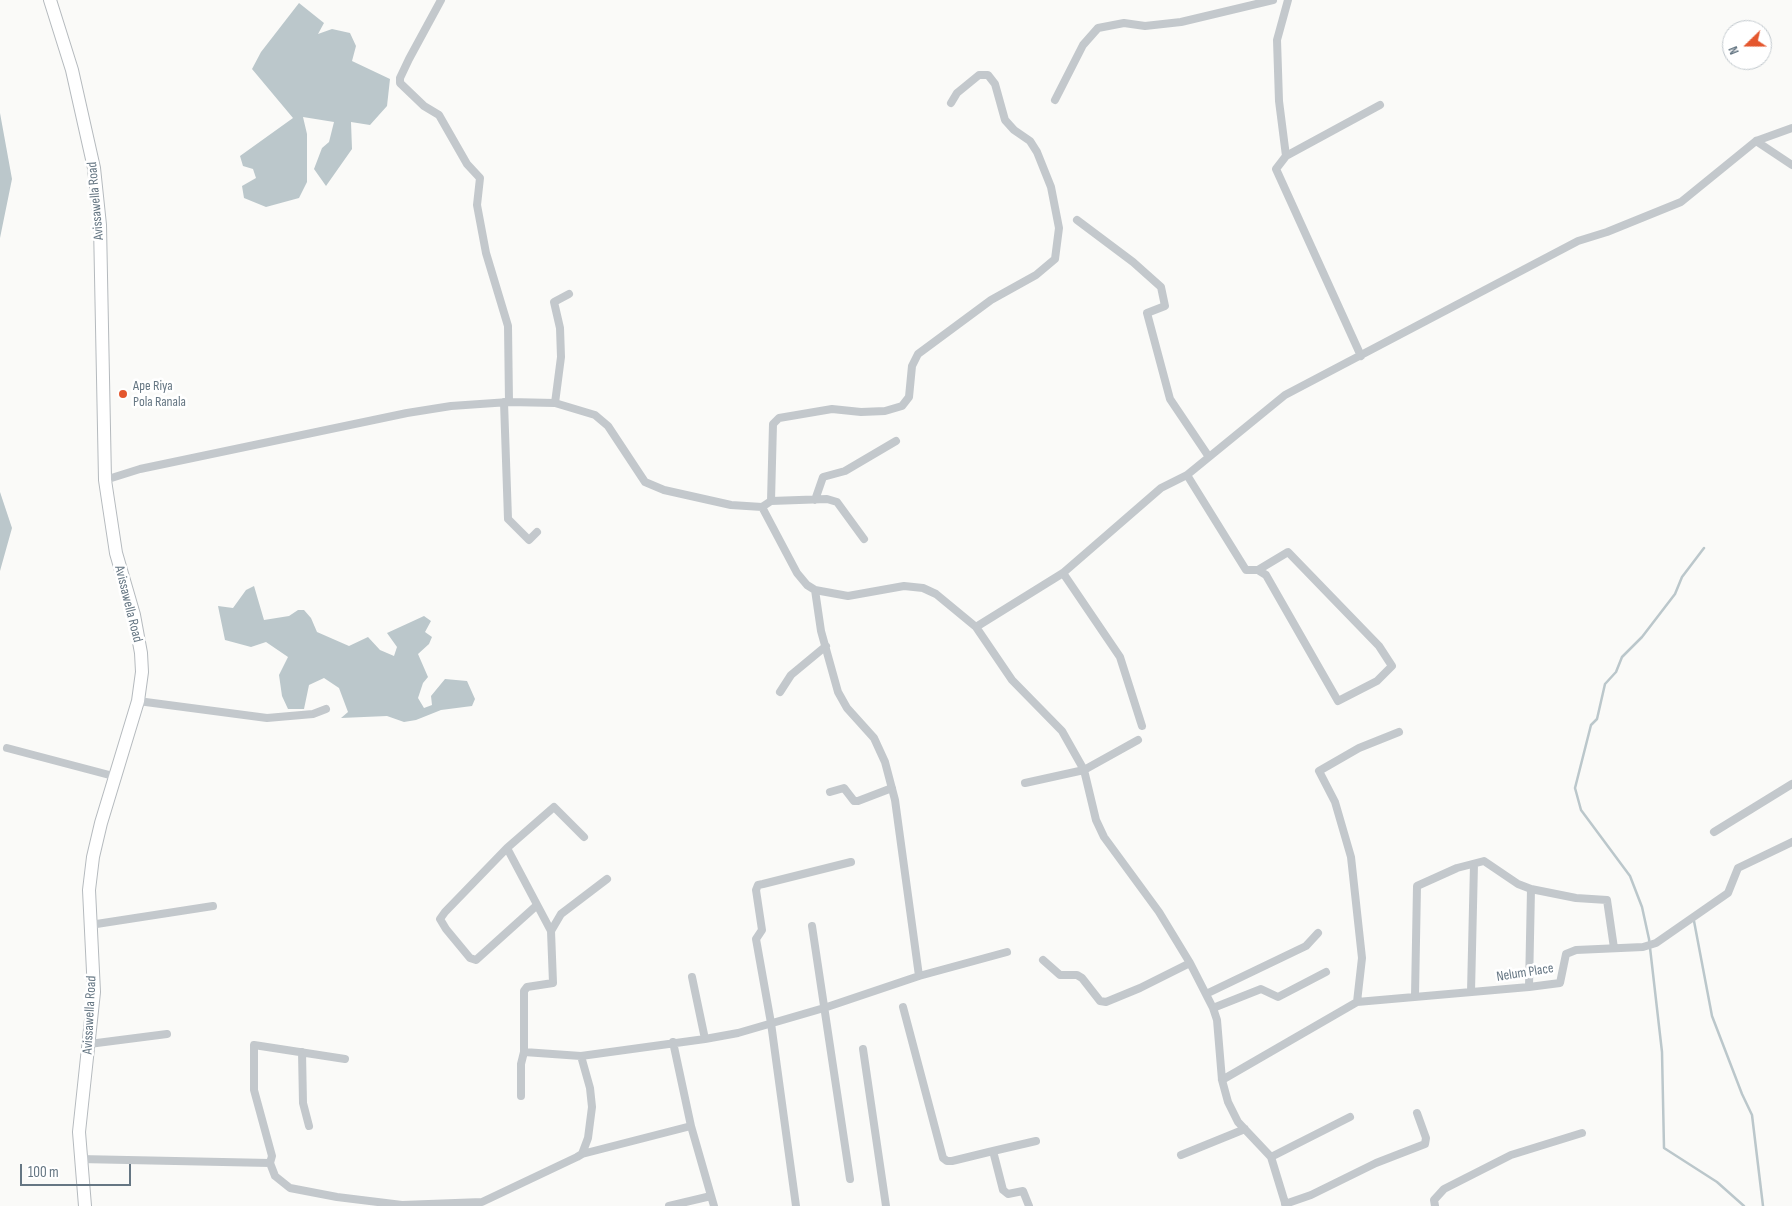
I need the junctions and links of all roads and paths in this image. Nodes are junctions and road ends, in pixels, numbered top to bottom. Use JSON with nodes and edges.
{"nodes":[{"id":1,"x":50,"y":0,"type":"edge"},
{"id":2,"x":441,"y":0,"type":"edge"},
{"id":3,"x":1273,"y":0,"type":"edge"},
{"id":4,"x":1288,"y":0,"type":"edge"},
{"id":5,"x":1056,"y":100,"type":"dead end"},
{"id":6,"x":951,"y":103,"type":"dead end"},
{"id":7,"x":1380,"y":106,"type":"dead end"},
{"id":8,"x":1792,"y":128,"type":"edge"},
{"id":9,"x":1756,"y":141,"type":"junction"},
{"id":10,"x":1286,"y":156,"type":"junction"},
{"id":11,"x":1792,"y":165,"type":"edge"},
{"id":12,"x":1077,"y":220,"type":"dead end"},
{"id":13,"x":569,"y":294,"type":"dead end"},
{"id":14,"x":1361,"y":356,"type":"junction"},
{"id":15,"x":506,"y":402,"type":"junction"},
{"id":16,"x":555,"y":403,"type":"junction"},
{"id":17,"x":896,"y":441,"type":"dead end"},
{"id":18,"x":1209,"y":457,"type":"junction"},
{"id":19,"x":1187,"y":475,"type":"junction"},
{"id":20,"x":105,"y":480,"type":"junction"},
{"id":21,"x":815,"y":500,"type":"junction"},
{"id":22,"x":771,"y":501,"type":"junction"},
{"id":23,"x":762,"y":507,"type":"junction"},
{"id":24,"x":537,"y":532,"type":"dead end"},
{"id":25,"x":864,"y":539,"type":"dead end"},
{"id":26,"x":1258,"y":570,"type":"junction"},
{"id":27,"x":1062,"y":573,"type":"junction"},
{"id":28,"x":815,"y":590,"type":"junction"},
{"id":29,"x":976,"y":628,"type":"junction"},
{"id":30,"x":826,"y":646,"type":"junction"},
{"id":31,"x":780,"y":692,"type":"dead end"},
{"id":32,"x":138,"y":701,"type":"junction"},
{"id":33,"x":326,"y":709,"type":"dead end"},
{"id":34,"x":1142,"y":726,"type":"dead end"},
{"id":35,"x":1399,"y":732,"type":"dead end"},
{"id":36,"x":1138,"y":740,"type":"dead end"},
{"id":37,"x":7,"y":748,"type":"dead end"},
{"id":38,"x":1084,"y":770,"type":"junction"},
{"id":39,"x":117,"y":777,"type":"junction"},
{"id":40,"x":1025,"y":783,"type":"dead end"},
{"id":41,"x":1792,"y":784,"type":"edge"},
{"id":42,"x":892,"y":788,"type":"junction"},
{"id":43,"x":830,"y":792,"type":"dead end"},
{"id":44,"x":1714,"y":832,"type":"dead end"},
{"id":45,"x":584,"y":837,"type":"dead end"},
{"id":46,"x":1792,"y":842,"type":"edge"},
{"id":47,"x":507,"y":848,"type":"junction"},
{"id":48,"x":851,"y":862,"type":"dead end"},
{"id":49,"x":1474,"y":864,"type":"junction"},
{"id":50,"x":606,"y":878,"type":"dead end"},
{"id":51,"x":1530,"y":889,"type":"junction"},
{"id":52,"x":213,"y":906,"type":"dead end"},
{"id":53,"x":536,"y":906,"type":"junction"},
{"id":54,"x":90,"y":925,"type":"junction"},
{"id":55,"x":812,"y":926,"type":"dead end"},
{"id":56,"x":551,"y":931,"type":"junction"},
{"id":57,"x":1318,"y":933,"type":"dead end"},
{"id":58,"x":1614,"y":948,"type":"junction"},
{"id":59,"x":1007,"y":952,"type":"dead end"},
{"id":60,"x":1043,"y":960,"type":"dead end"},
{"id":61,"x":1190,"y":963,"type":"junction"},
{"id":62,"x":1326,"y":972,"type":"dead end"},
{"id":63,"x":919,"y":976,"type":"junction"},
{"id":64,"x":692,"y":977,"type":"dead end"},
{"id":65,"x":1529,"y":987,"type":"junction"},
{"id":66,"x":1471,"y":992,"type":"junction"},
{"id":67,"x":1206,"y":994,"type":"junction"},
{"id":68,"x":1415,"y":996,"type":"junction"},
{"id":69,"x":1357,"y":1002,"type":"junction"},
{"id":70,"x":903,"y":1007,"type":"dead end"},
{"id":71,"x":824,"y":1008,"type":"junction"},
{"id":72,"x":1213,"y":1008,"type":"junction"},
{"id":73,"x":771,"y":1023,"type":"junction"},
{"id":74,"x":167,"y":1034,"type":"dead end"},
{"id":75,"x":705,"y":1039,"type":"junction"},
{"id":76,"x":673,"y":1042,"type":"junction"},
{"id":77,"x":89,"y":1044,"type":"junction"},
{"id":78,"x":863,"y":1049,"type":"dead end"},
{"id":79,"x":302,"y":1052,"type":"junction"},
{"id":80,"x":524,"y":1052,"type":"junction"},
{"id":81,"x":581,"y":1056,"type":"junction"},
{"id":82,"x":345,"y":1059,"type":"dead end"},
{"id":83,"x":1222,"y":1080,"type":"junction"},
{"id":84,"x":522,"y":1096,"type":"dead end"},
{"id":85,"x":1417,"y":1113,"type":"dead end"},
{"id":86,"x":1350,"y":1117,"type":"dead end"},
{"id":87,"x":309,"y":1126,"type":"dead end"},
{"id":88,"x":691,"y":1126,"type":"junction"},
{"id":89,"x":1245,"y":1129,"type":"junction"},
{"id":90,"x":1582,"y":1133,"type":"dead end"},
{"id":91,"x":1036,"y":1140,"type":"dead end"},
{"id":92,"x":993,"y":1151,"type":"junction"},
{"id":93,"x":582,"y":1154,"type":"junction"},
{"id":94,"x":1181,"y":1155,"type":"dead end"},
{"id":95,"x":1271,"y":1157,"type":"junction"},
{"id":96,"x":80,"y":1158,"type":"junction"},
{"id":97,"x":270,"y":1163,"type":"junction"},
{"id":98,"x":850,"y":1179,"type":"dead end"},
{"id":99,"x":711,"y":1196,"type":"junction"},
{"id":100,"x":1285,"y":1205,"type":"edge"},
{"id":101,"x":85,"y":1206,"type":"edge"},
{"id":102,"x":669,"y":1206,"type":"edge"},
{"id":103,"x":714,"y":1206,"type":"edge"},
{"id":104,"x":796,"y":1206,"type":"edge"},
{"id":105,"x":886,"y":1206,"type":"edge"},
{"id":106,"x":1029,"y":1206,"type":"edge"},
{"id":107,"x":1435,"y":1206,"type":"edge"}],
"edges":[{"from":1,"to":20,"type":"main road","name":"Avissawella Road"},
{"from":2,"to":15,"type":"street"},
{"from":3,"to":5,"type":"street"},
{"from":4,"to":10,"type":"street"},
{"from":6,"to":22,"type":"street"},
{"from":7,"to":10,"type":"street"},
{"from":8,"to":9,"type":"street"},
{"from":9,"to":11,"type":"street"},
{"from":9,"to":14,"type":"street"},
{"from":10,"to":14,"type":"street"},
{"from":12,"to":18,"type":"street"},
{"from":13,"to":16,"type":"street"},
{"from":14,"to":18,"type":"street"},
{"from":15,"to":16,"type":"street"},
{"from":15,"to":20,"type":"street"},
{"from":15,"to":24,"type":"street"},
{"from":16,"to":23,"type":"street"},
{"from":17,"to":21,"type":"street"},
{"from":18,"to":19,"type":"street"},
{"from":19,"to":26,"type":"street"},
{"from":19,"to":27,"type":"street"},
{"from":20,"to":32,"type":"main road","name":"Avissawella Road"},
{"from":21,"to":22,"type":"street"},
{"from":21,"to":25,"type":"street"},
{"from":22,"to":23,"type":"street"},
{"from":23,"to":28,"type":"street"},
{"from":26,"to":26,"type":"street"},
{"from":27,"to":29,"type":"street"},
{"from":27,"to":34,"type":"street"},
{"from":28,"to":29,"type":"street"},
{"from":28,"to":30,"type":"street"},
{"from":29,"to":38,"type":"street"},
{"from":30,"to":31,"type":"street"},
{"from":30,"to":42,"type":"street"},
{"from":32,"to":33,"type":"street"},
{"from":32,"to":39,"type":"main road","name":"Avissawella Road"},
{"from":35,"to":69,"type":"street"},
{"from":36,"to":38,"type":"street"},
{"from":37,"to":39,"type":"street"},
{"from":38,"to":40,"type":"street"},
{"from":38,"to":61,"type":"street"},
{"from":39,"to":54,"type":"main road","name":"Avissawella Road"},
{"from":41,"to":44,"type":"street"},
{"from":42,"to":43,"type":"street"},
{"from":42,"to":63,"type":"street"},
{"from":45,"to":47,"type":"street"},
{"from":46,"to":58,"type":"street","name":"Nelum Place"},
{"from":47,"to":53,"type":"street"},
{"from":47,"to":53,"type":"street"},
{"from":48,"to":73,"type":"street"},
{"from":49,"to":51,"type":"street"},
{"from":49,"to":66,"type":"street"},
{"from":49,"to":68,"type":"street"},
{"from":50,"to":56,"type":"street"},
{"from":51,"to":58,"type":"street"},
{"from":51,"to":65,"type":"street"},
{"from":52,"to":54,"type":"street"},
{"from":53,"to":56,"type":"street"},
{"from":54,"to":77,"type":"main road","name":"Avissawella Road"},
{"from":55,"to":71,"type":"street"},
{"from":56,"to":80,"type":"street"},
{"from":57,"to":67,"type":"street"},
{"from":58,"to":65,"type":"street","name":"Nelum Place"},
{"from":59,"to":63,"type":"street"},
{"from":60,"to":61,"type":"street"},
{"from":61,"to":67,"type":"street"},
{"from":62,"to":72,"type":"street"},
{"from":63,"to":71,"type":"street"},
{"from":64,"to":75,"type":"street"},
{"from":65,"to":66,"type":"street","name":"Nelum Place"},
{"from":66,"to":68,"type":"street","name":"Nelum Place"},
{"from":67,"to":72,"type":"street"},
{"from":68,"to":69,"type":"street","name":"Nelum Place"},
{"from":69,"to":83,"type":"street","name":"Nelum Place"},
{"from":70,"to":92,"type":"street"},
{"from":71,"to":73,"type":"street"},
{"from":71,"to":98,"type":"street"},
{"from":72,"to":83,"type":"street"},
{"from":73,"to":75,"type":"street"},
{"from":73,"to":104,"type":"street"},
{"from":74,"to":77,"type":"street"},
{"from":75,"to":76,"type":"street"},
{"from":76,"to":81,"type":"street"},
{"from":76,"to":88,"type":"street"},
{"from":77,"to":96,"type":"main road","name":"Avissawella Road"},
{"from":78,"to":105,"type":"street"},
{"from":79,"to":82,"type":"street"},
{"from":79,"to":87,"type":"street"},
{"from":79,"to":97,"type":"street"},
{"from":80,"to":81,"type":"street"},
{"from":80,"to":84,"type":"street"},
{"from":81,"to":93,"type":"street"},
{"from":83,"to":89,"type":"street"},
{"from":85,"to":100,"type":"street"},
{"from":86,"to":95,"type":"street"},
{"from":88,"to":93,"type":"street"},
{"from":88,"to":99,"type":"street"},
{"from":89,"to":94,"type":"street"},
{"from":89,"to":95,"type":"street"},
{"from":90,"to":107,"type":"street"},
{"from":91,"to":92,"type":"street"},
{"from":92,"to":106,"type":"street"},
{"from":93,"to":97,"type":"street"},
{"from":95,"to":100,"type":"street"},
{"from":96,"to":97,"type":"street"},
{"from":96,"to":101,"type":"main road","name":"Avissawella Road"},
{"from":99,"to":102,"type":"street"},
{"from":99,"to":103,"type":"street"}]}
